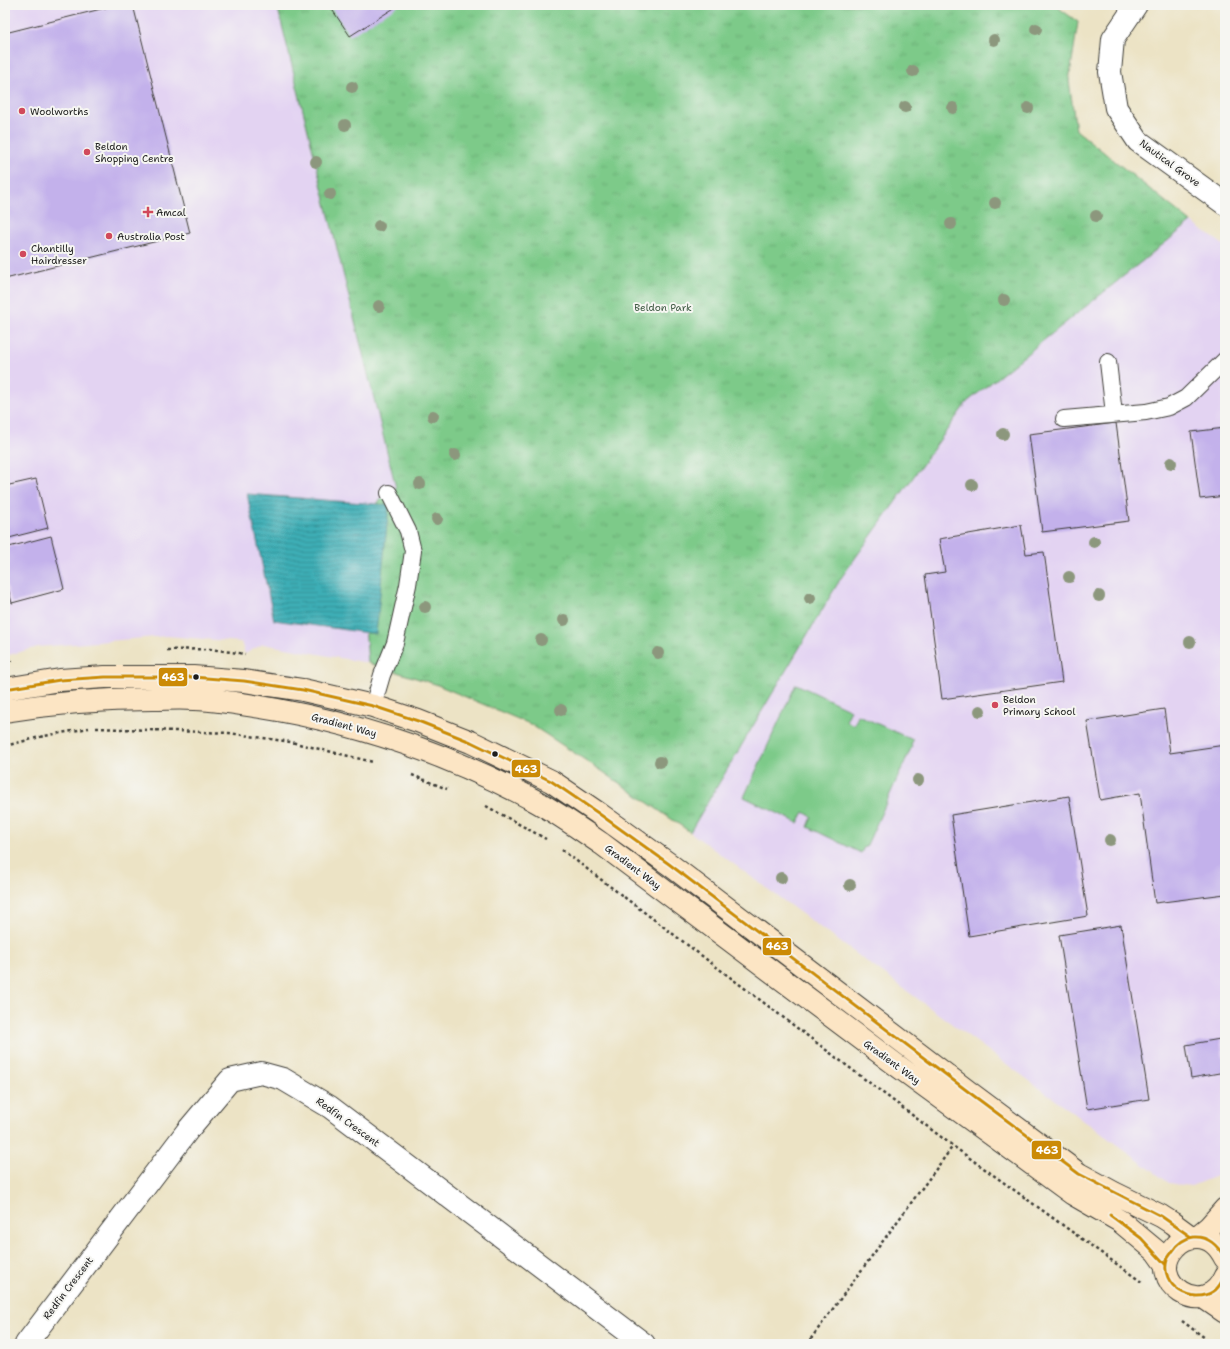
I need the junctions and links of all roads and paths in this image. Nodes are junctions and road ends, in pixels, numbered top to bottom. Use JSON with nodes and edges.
{"nodes":[{"id":1,"x":1136,"y":5,"type":"edge"},
{"id":2,"x":1225,"y":204,"type":"edge"},
{"id":3,"x":1225,"y":360,"type":"edge"},
{"id":4,"x":1108,"y":362,"type":"dead end"},
{"id":5,"x":1114,"y":414,"type":"junction"},
{"id":6,"x":1064,"y":419,"type":"dead end"},
{"id":7,"x":389,"y":493,"type":"dead end"},
{"id":8,"x":5,"y":689,"type":"edge"},
{"id":9,"x":373,"y":706,"type":"junction"},
{"id":10,"x":5,"y":712,"type":"edge"},
{"id":11,"x":5,"y":746,"type":"edge"},
{"id":12,"x":378,"y":763,"type":"dead end"},
{"id":13,"x":407,"y":773,"type":"dead end"},
{"id":14,"x":450,"y":790,"type":"dead end"},
{"id":15,"x":485,"y":806,"type":"dead end"},
{"id":16,"x":552,"y":842,"type":"dead end"},
{"id":17,"x":558,"y":846,"type":"dead end"},
{"id":18,"x":953,"y":1146,"type":"junction"},
{"id":19,"x":1225,"y":1209,"type":"edge"},
{"id":20,"x":1194,"y":1237,"type":"junction"},
{"id":21,"x":1225,"y":1258,"type":"edge"},
{"id":22,"x":1166,"y":1266,"type":"junction"},
{"id":23,"x":1225,"y":1276,"type":"edge"},
{"id":24,"x":1145,"y":1285,"type":"dead end"},
{"id":25,"x":1203,"y":1297,"type":"junction"},
{"id":26,"x":1225,"y":1312,"type":"edge"},
{"id":27,"x":1177,"y":1317,"type":"dead end"},
{"id":28,"x":1209,"y":1341,"type":"dead end"},
{"id":29,"x":26,"y":1344,"type":"edge"},
{"id":30,"x":644,"y":1344,"type":"edge"},
{"id":31,"x":807,"y":1344,"type":"edge"}],
"edges":[{"from":1,"to":2,"type":"street","name":"Nautical Grove"},
{"from":3,"to":5,"type":"lane"},
{"from":4,"to":5,"type":"lane"},
{"from":5,"to":6,"type":"lane"},
{"from":7,"to":9,"type":"lane"},
{"from":8,"to":9,"type":"street"},
{"from":9,"to":20,"type":"street"},
{"from":10,"to":22,"type":"street","name":"Gradient Way"},
{"from":11,"to":12,"type":"path"},
{"from":13,"to":14,"type":"path"},
{"from":15,"to":16,"type":"path"},
{"from":17,"to":18,"type":"path"},
{"from":18,"to":24,"type":"path"},
{"from":18,"to":31,"type":"path"},
{"from":19,"to":20,"type":"street"},
{"from":20,"to":21,"type":"street"},
{"from":20,"to":22,"type":"street"},
{"from":22,"to":25,"type":"street","name":"Gradient Way"},
{"from":23,"to":25,"type":"street"},
{"from":25,"to":26,"type":"street"},
{"from":27,"to":28,"type":"path"},
{"from":29,"to":30,"type":"street","name":"Redfin Crescent"}]}
